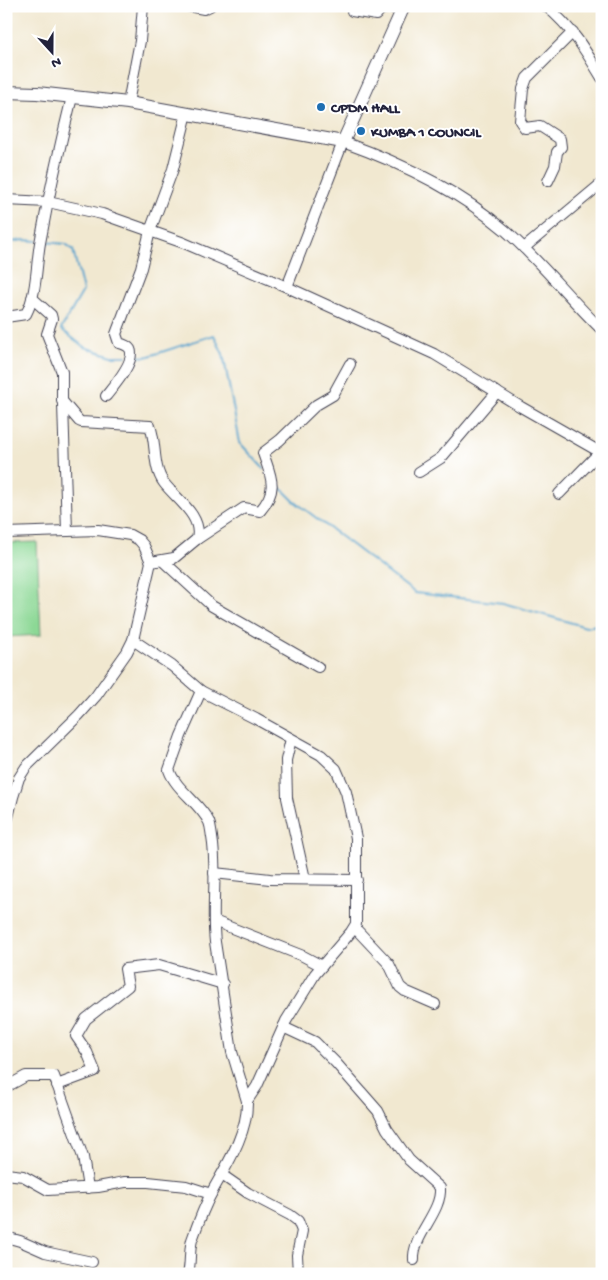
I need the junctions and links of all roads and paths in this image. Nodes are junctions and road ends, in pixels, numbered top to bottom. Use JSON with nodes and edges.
{"nodes":[{"id":1,"x":143,"y":6,"type":"edge"},
{"id":2,"x":188,"y":6,"type":"edge"},
{"id":3,"x":210,"y":6,"type":"edge"},
{"id":4,"x":546,"y":6,"type":"edge"},
{"id":5,"x":403,"y":9,"type":"edge"},
{"id":6,"x":352,"y":11,"type":"dead end"},
{"id":7,"x":573,"y":32,"type":"junction"},
{"id":8,"x":602,"y":78,"type":"edge"},
{"id":9,"x":6,"y":92,"type":"edge"},
{"id":10,"x":72,"y":97,"type":"junction"},
{"id":11,"x":128,"y":103,"type":"junction"},
{"id":12,"x":186,"y":113,"type":"junction"},
{"id":13,"x":343,"y":142,"type":"junction"},
{"id":14,"x":548,"y":181,"type":"dead end"},
{"id":15,"x":602,"y":184,"type":"edge"},
{"id":16,"x":6,"y":200,"type":"edge"},
{"id":17,"x":48,"y":202,"type":"junction"},
{"id":18,"x":150,"y":231,"type":"junction"},
{"id":19,"x":524,"y":248,"type":"junction"},
{"id":20,"x":287,"y":287,"type":"junction"},
{"id":21,"x":32,"y":298,"type":"junction"},
{"id":22,"x":6,"y":317,"type":"edge"},
{"id":23,"x":602,"y":330,"type":"edge"},
{"id":24,"x":350,"y":364,"type":"dead end"},
{"id":25,"x":497,"y":392,"type":"junction"},
{"id":26,"x":106,"y":396,"type":"dead end"},
{"id":27,"x":63,"y":404,"type":"junction"},
{"id":28,"x":601,"y":452,"type":"edge"},
{"id":29,"x":419,"y":472,"type":"dead end"},
{"id":30,"x":560,"y":494,"type":"dead end"},
{"id":31,"x":67,"y":531,"type":"junction"},
{"id":32,"x":6,"y":533,"type":"edge"},
{"id":33,"x":197,"y":539,"type":"junction"},
{"id":34,"x":164,"y":561,"type":"junction"},
{"id":35,"x":151,"y":562,"type":"junction"},
{"id":36,"x":133,"y":640,"type":"junction"},
{"id":37,"x":318,"y":667,"type":"dead end"},
{"id":38,"x":201,"y":691,"type":"junction"},
{"id":39,"x":291,"y":739,"type":"junction"},
{"id":40,"x":8,"y":811,"type":"edge"},
{"id":41,"x":6,"y":825,"type":"edge"},
{"id":42,"x":214,"y":873,"type":"junction"},
{"id":43,"x":305,"y":879,"type":"junction"},
{"id":44,"x":356,"y":880,"type":"junction"},
{"id":45,"x":214,"y":922,"type":"junction"},
{"id":46,"x":355,"y":928,"type":"junction"},
{"id":47,"x":322,"y":966,"type":"junction"},
{"id":48,"x":222,"y":984,"type":"junction"},
{"id":49,"x":435,"y":1004,"type":"dead end"},
{"id":50,"x":283,"y":1027,"type":"junction"},
{"id":51,"x":57,"y":1084,"type":"junction"},
{"id":52,"x":6,"y":1087,"type":"edge"},
{"id":53,"x":247,"y":1100,"type":"junction"},
{"id":54,"x":7,"y":1175,"type":"edge"},
{"id":55,"x":222,"y":1175,"type":"junction"},
{"id":56,"x":88,"y":1188,"type":"junction"},
{"id":57,"x":211,"y":1194,"type":"junction"},
{"id":58,"x":6,"y":1237,"type":"edge"},
{"id":59,"x":414,"y":1260,"type":"dead end"},
{"id":60,"x":92,"y":1262,"type":"dead end"},
{"id":61,"x":188,"y":1274,"type":"edge"},
{"id":62,"x":298,"y":1274,"type":"edge"}],
"edges":[{"from":1,"to":11,"type":"street"},
{"from":2,"to":3,"type":"street"},
{"from":4,"to":7,"type":"street"},
{"from":5,"to":6,"type":"street"},
{"from":5,"to":13,"type":"main road"},
{"from":7,"to":8,"type":"street"},
{"from":7,"to":14,"type":"street"},
{"from":9,"to":10,"type":"main road"},
{"from":10,"to":11,"type":"main road"},
{"from":10,"to":17,"type":"street"},
{"from":11,"to":12,"type":"main road"},
{"from":12,"to":13,"type":"main road"},
{"from":12,"to":18,"type":"street"},
{"from":13,"to":19,"type":"street"},
{"from":13,"to":20,"type":"street"},
{"from":15,"to":19,"type":"street"},
{"from":16,"to":17,"type":"street"},
{"from":17,"to":18,"type":"street"},
{"from":17,"to":21,"type":"street"},
{"from":18,"to":20,"type":"street"},
{"from":18,"to":26,"type":"street"},
{"from":19,"to":23,"type":"street"},
{"from":20,"to":25,"type":"street"},
{"from":21,"to":22,"type":"street"},
{"from":21,"to":27,"type":"street"},
{"from":24,"to":33,"type":"street"},
{"from":25,"to":28,"type":"street"},
{"from":25,"to":29,"type":"street"},
{"from":27,"to":31,"type":"street"},
{"from":27,"to":33,"type":"street"},
{"from":28,"to":30,"type":"street"},
{"from":31,"to":32,"type":"street"},
{"from":31,"to":35,"type":"street"},
{"from":33,"to":34,"type":"street"},
{"from":34,"to":35,"type":"street"},
{"from":34,"to":37,"type":"street"},
{"from":35,"to":36,"type":"street"},
{"from":36,"to":38,"type":"street"},
{"from":36,"to":40,"type":"street"},
{"from":38,"to":39,"type":"street"},
{"from":38,"to":42,"type":"street"},
{"from":39,"to":43,"type":"street"},
{"from":39,"to":44,"type":"street"},
{"from":40,"to":41,"type":"street"},
{"from":42,"to":43,"type":"street"},
{"from":42,"to":45,"type":"street"},
{"from":43,"to":44,"type":"street"},
{"from":44,"to":46,"type":"street"},
{"from":45,"to":47,"type":"street"},
{"from":45,"to":48,"type":"street"},
{"from":46,"to":47,"type":"street"},
{"from":46,"to":49,"type":"street"},
{"from":47,"to":50,"type":"street"},
{"from":48,"to":51,"type":"street"},
{"from":48,"to":53,"type":"street"},
{"from":50,"to":53,"type":"street"},
{"from":50,"to":59,"type":"street"},
{"from":51,"to":52,"type":"street"},
{"from":51,"to":56,"type":"street"},
{"from":53,"to":55,"type":"street"},
{"from":54,"to":56,"type":"street"},
{"from":55,"to":57,"type":"street"},
{"from":55,"to":62,"type":"street"},
{"from":56,"to":57,"type":"street"},
{"from":57,"to":61,"type":"street"},
{"from":58,"to":60,"type":"street"}]}
